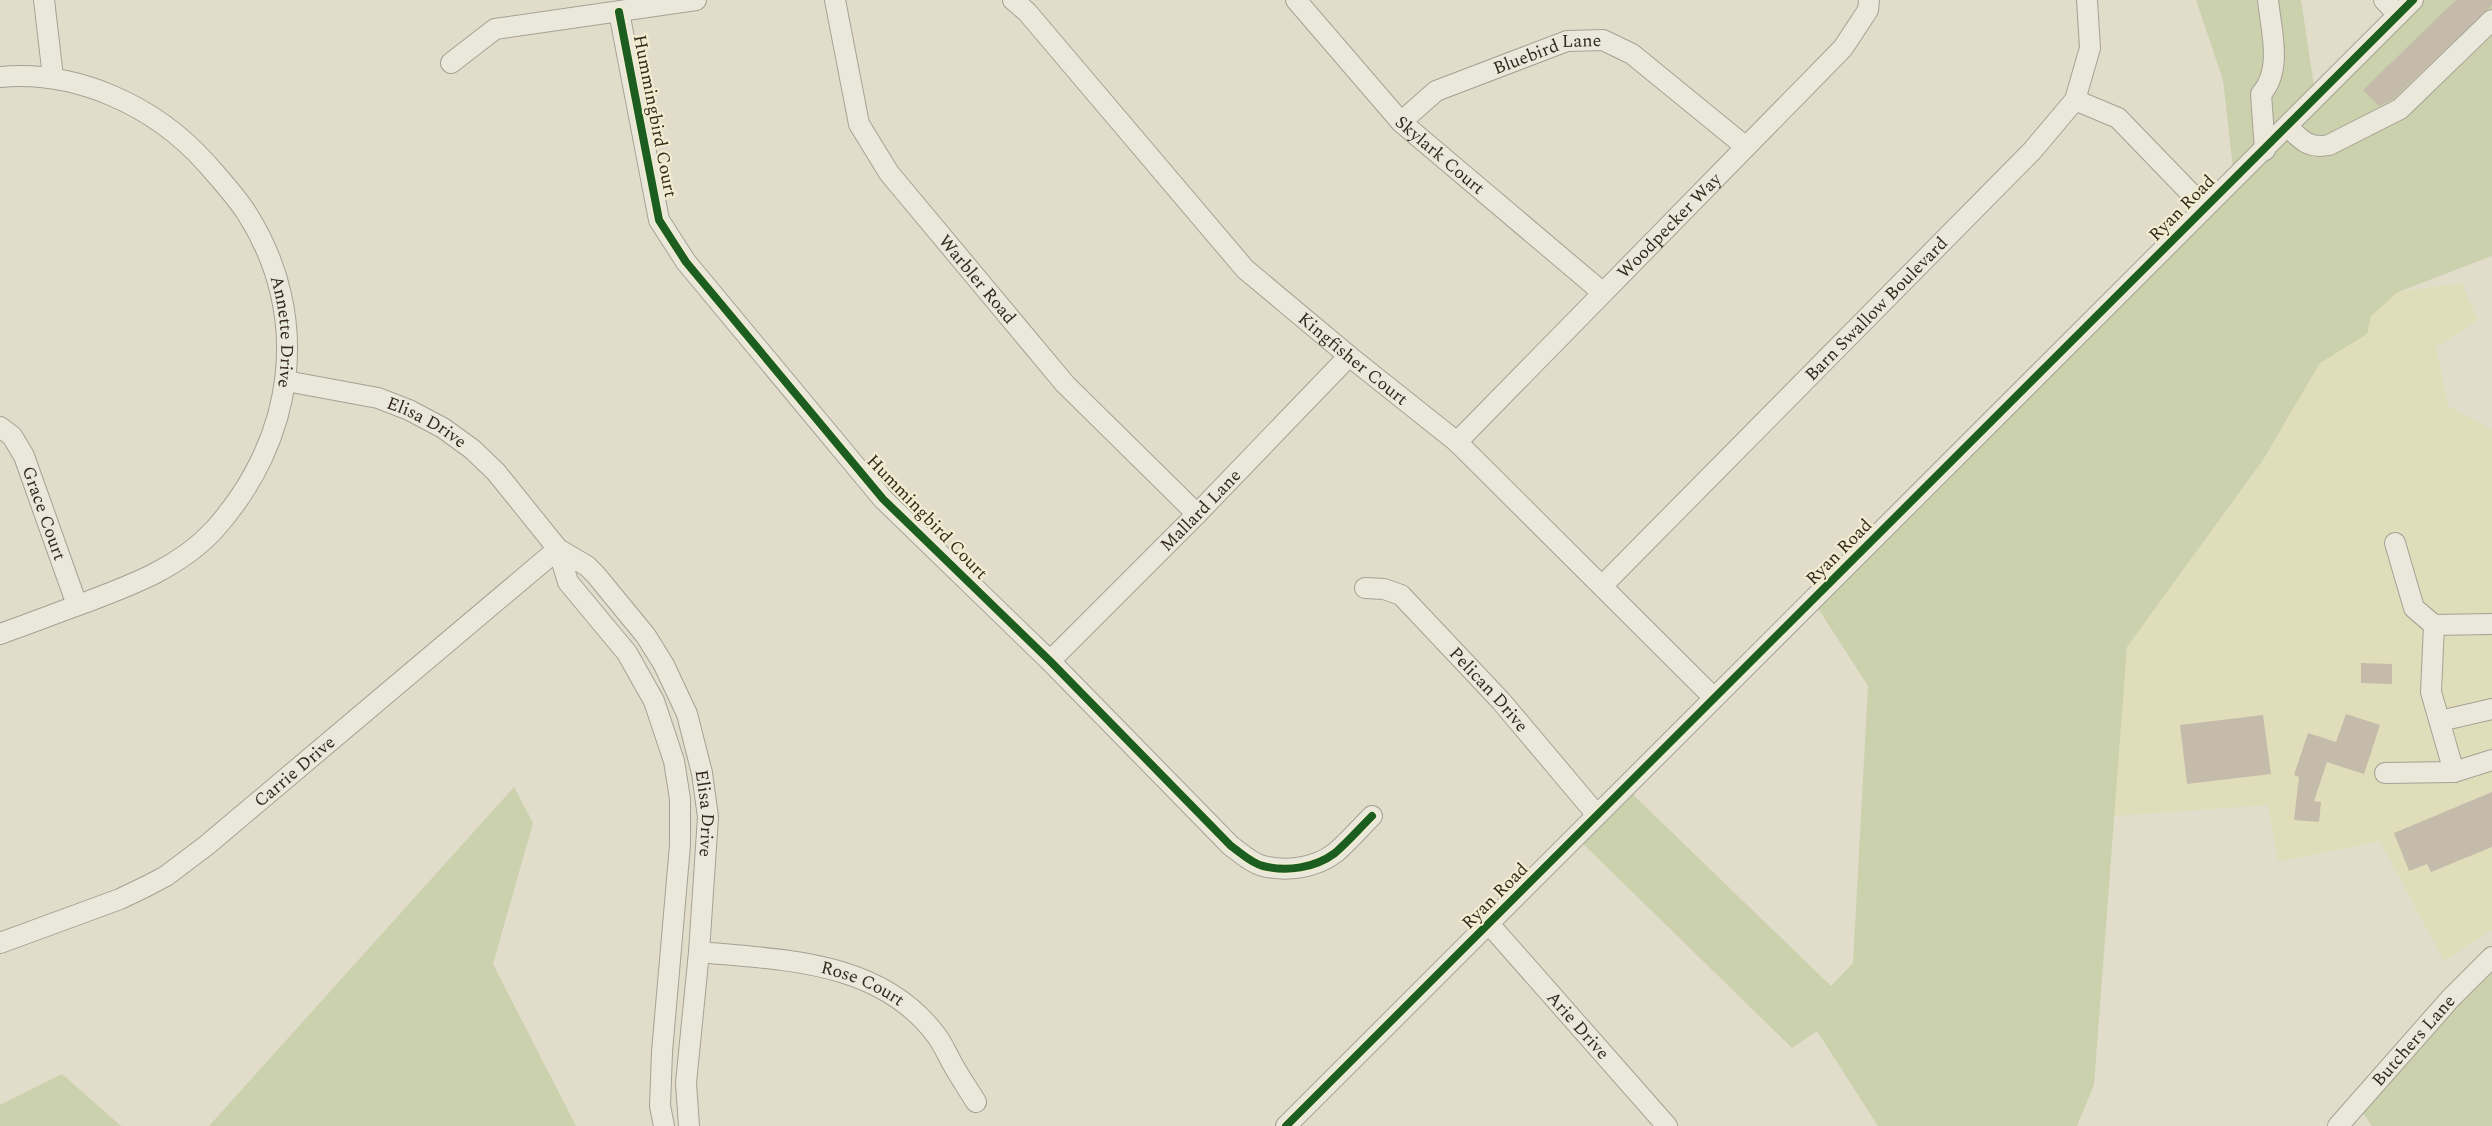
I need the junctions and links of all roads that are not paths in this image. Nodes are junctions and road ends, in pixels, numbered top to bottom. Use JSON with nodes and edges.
{"nodes":[{"id":1,"x":44,"y":0,"type":"edge"},
{"id":2,"x":696,"y":0,"type":"edge"},
{"id":3,"x":835,"y":0,"type":"edge"},
{"id":4,"x":1013,"y":0,"type":"edge"},
{"id":5,"x":1296,"y":0,"type":"edge"},
{"id":6,"x":1869,"y":0,"type":"edge"},
{"id":7,"x":2087,"y":0,"type":"edge"},
{"id":8,"x":2268,"y":0,"type":"edge"},
{"id":9,"x":2384,"y":0,"type":"edge"},
{"id":10,"x":2413,"y":0,"type":"edge"},
{"id":11,"x":619,"y":12,"type":"junction"},
{"id":12,"x":2398,"y":15,"type":"junction"},
{"id":13,"x":2492,"y":20,"type":"edge"},
{"id":14,"x":451,"y":63,"type":"dead end"},
{"id":15,"x":0,"y":77,"type":"edge"},
{"id":16,"x":53,"y":77,"type":"junction"},
{"id":17,"x":2075,"y":100,"type":"junction"},
{"id":18,"x":1401,"y":122,"type":"junction"},
{"id":19,"x":2288,"y":127,"type":"junction"},
{"id":20,"x":1746,"y":147,"type":"junction"},
{"id":21,"x":2265,"y":150,"type":"junction"},
{"id":22,"x":2204,"y":207,"type":"junction"},
{"id":23,"x":1602,"y":292,"type":"junction"},
{"id":24,"x":1349,"y":356,"type":"junction"},
{"id":25,"x":286,"y":381,"type":"junction"},
{"id":26,"x":0,"y":427,"type":"edge"},
{"id":27,"x":1457,"y":442,"type":"junction"},
{"id":28,"x":1197,"y":514,"type":"junction"},
{"id":29,"x":2395,"y":543,"type":"dead end"},
{"id":30,"x":558,"y":549,"type":"junction"},
{"id":31,"x":1602,"y":586,"type":"junction"},
{"id":32,"x":1365,"y":588,"type":"dead end"},
{"id":33,"x":76,"y":605,"type":"junction"},
{"id":34,"x":2492,"y":624,"type":"edge"},
{"id":35,"x":2434,"y":625,"type":"junction"},
{"id":36,"x":0,"y":634,"type":"edge"},
{"id":37,"x":1050,"y":661,"type":"junction"},
{"id":38,"x":676,"y":688,"type":"junction"},
{"id":39,"x":1714,"y":698,"type":"junction"},
{"id":40,"x":654,"y":701,"type":"junction"},
{"id":41,"x":2492,"y":709,"type":"edge"},
{"id":42,"x":2440,"y":722,"type":"junction"},
{"id":43,"x":2492,"y":760,"type":"edge"},
{"id":44,"x":2454,"y":772,"type":"junction"},
{"id":45,"x":2385,"y":773,"type":"dead end"},
{"id":46,"x":1597,"y":815,"type":"junction"},
{"id":47,"x":1372,"y":816,"type":"dead end"},
{"id":48,"x":708,"y":817,"type":"junction"},
{"id":49,"x":680,"y":818,"type":"junction"},
{"id":50,"x":1489,"y":924,"type":"junction"},
{"id":51,"x":0,"y":943,"type":"edge"},
{"id":52,"x":699,"y":952,"type":"junction"},
{"id":53,"x":2492,"y":957,"type":"edge"},
{"id":54,"x":686,"y":1097,"type":"junction"},
{"id":55,"x":661,"y":1099,"type":"junction"},
{"id":56,"x":976,"y":1102,"type":"dead end"},
{"id":57,"x":664,"y":1126,"type":"edge"},
{"id":58,"x":689,"y":1126,"type":"edge"},
{"id":59,"x":1286,"y":1126,"type":"edge"},
{"id":60,"x":1667,"y":1126,"type":"edge"},
{"id":61,"x":2338,"y":1126,"type":"edge"}],
"edges":[{"from":1,"to":16,"type":"street"},
{"from":2,"to":11,"type":"street"},
{"from":3,"to":28,"type":"street","name":"Warbler Road"},
{"from":4,"to":24,"type":"street","name":"Kingfisher Court"},
{"from":5,"to":18,"type":"street","name":"Skylark Court"},
{"from":6,"to":20,"type":"street","name":"Woodpecker Way"},
{"from":7,"to":17,"type":"street","name":"Barn Swallow Boulevard"},
{"from":8,"to":21,"type":"street"},
{"from":9,"to":12,"type":"street"},
{"from":10,"to":12,"type":"street","name":"Ryan Road"},
{"from":11,"to":14,"type":"street"},
{"from":11,"to":37,"type":"street","name":"Hummingbird Court"},
{"from":12,"to":19,"type":"street","name":"Ryan Road"},
{"from":13,"to":19,"type":"street"},
{"from":15,"to":16,"type":"street","name":"Annette Drive"},
{"from":16,"to":25,"type":"street","name":"Annette Drive"},
{"from":17,"to":22,"type":"street"},
{"from":17,"to":31,"type":"street","name":"Barn Swallow Boulevard"},
{"from":18,"to":20,"type":"street","name":"Bluebird Lane"},
{"from":18,"to":23,"type":"street","name":"Skylark Court"},
{"from":19,"to":21,"type":"street","name":"Ryan Road"},
{"from":20,"to":23,"type":"street","name":"Woodpecker Way"},
{"from":21,"to":22,"type":"street","name":"Ryan Road"},
{"from":22,"to":39,"type":"street","name":"Ryan Road"},
{"from":23,"to":27,"type":"street","name":"Woodpecker Way"},
{"from":24,"to":27,"type":"street","name":"Kingfisher Court"},
{"from":24,"to":28,"type":"street","name":"Mallard Lane"},
{"from":25,"to":30,"type":"street","name":"Elisa Drive"},
{"from":25,"to":33,"type":"street","name":"Annette Drive"},
{"from":26,"to":33,"type":"street","name":"Grace Court"},
{"from":27,"to":31,"type":"street","name":"Kingfisher Court"},
{"from":28,"to":37,"type":"street","name":"Mallard Lane"},
{"from":29,"to":35,"type":"street"},
{"from":30,"to":38,"type":"street","name":"Elisa Drive"},
{"from":30,"to":40,"type":"street","name":"Elisa Drive"},
{"from":30,"to":51,"type":"street","name":"Carrie Drive"},
{"from":31,"to":39,"type":"street","name":"Kingfisher Court"},
{"from":32,"to":46,"type":"street","name":"Pelican Drive"},
{"from":33,"to":36,"type":"street","name":"Annette Drive"},
{"from":34,"to":35,"type":"street"},
{"from":35,"to":42,"type":"street"},
{"from":37,"to":47,"type":"street","name":"Hummingbird Court"},
{"from":38,"to":40,"type":"street"},
{"from":38,"to":48,"type":"street","name":"Elisa Drive"},
{"from":39,"to":46,"type":"street","name":"Ryan Road"},
{"from":40,"to":49,"type":"street","name":"Elisa Drive"},
{"from":41,"to":42,"type":"street"},
{"from":42,"to":44,"type":"street"},
{"from":43,"to":44,"type":"street"},
{"from":44,"to":45,"type":"street"},
{"from":46,"to":50,"type":"street","name":"Ryan Road"},
{"from":48,"to":49,"type":"street"},
{"from":48,"to":52,"type":"street","name":"Elisa Drive"},
{"from":49,"to":55,"type":"street","name":"Elisa Drive"},
{"from":50,"to":59,"type":"street","name":"Ryan Road"},
{"from":50,"to":60,"type":"street","name":"Arie Drive"},
{"from":52,"to":54,"type":"street","name":"Elisa Drive"},
{"from":52,"to":56,"type":"street","name":"Rose Court"},
{"from":53,"to":61,"type":"street","name":"Butchers Lane"},
{"from":54,"to":55,"type":"street"},
{"from":54,"to":58,"type":"street","name":"Elisa Drive"},
{"from":55,"to":57,"type":"street","name":"Elisa Drive"}]}
